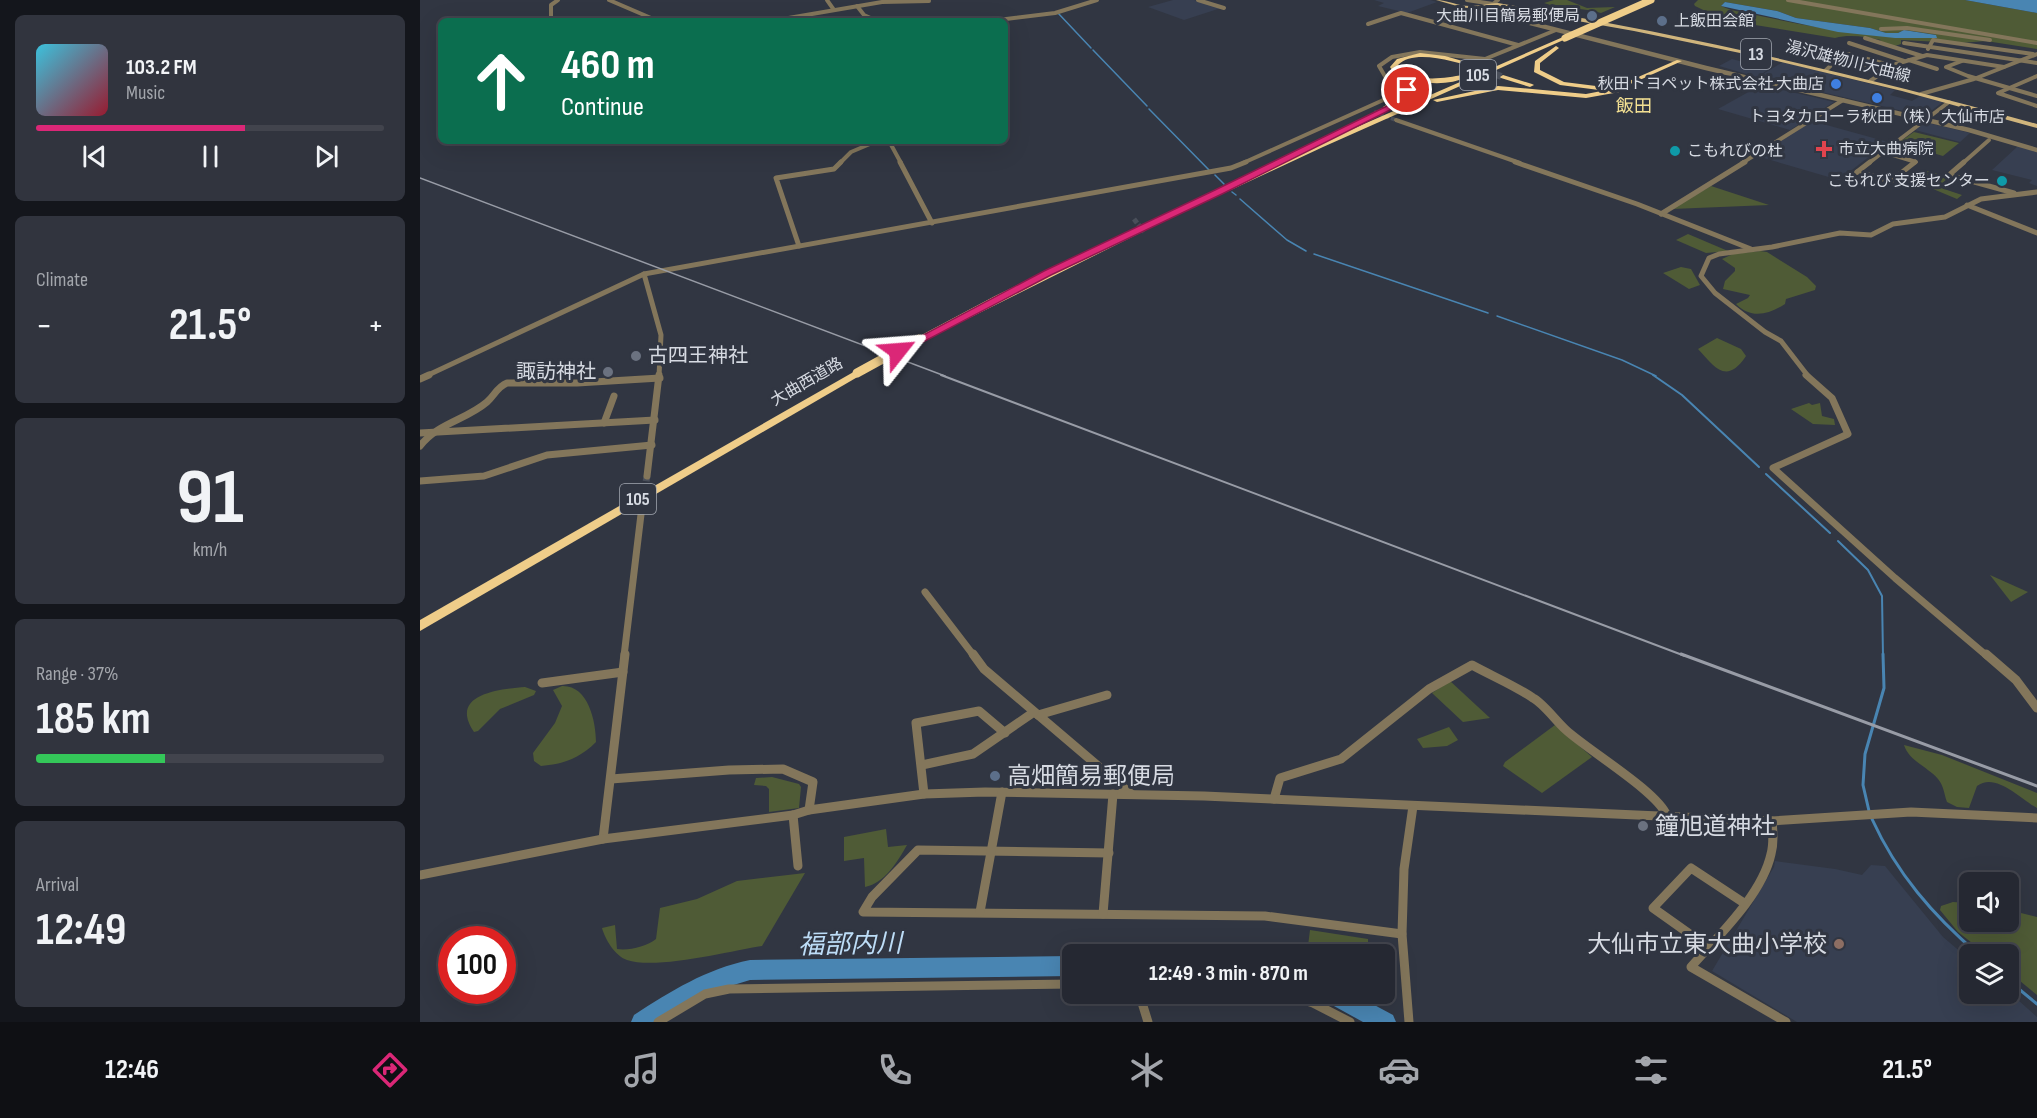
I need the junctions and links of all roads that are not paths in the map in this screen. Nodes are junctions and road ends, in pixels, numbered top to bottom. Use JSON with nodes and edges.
{"nodes":[{"id":1,"x":558,"y":0,"type":"edge"},
{"id":2,"x":609,"y":0,"type":"edge"},
{"id":3,"x":827,"y":0,"type":"edge"},
{"id":4,"x":929,"y":0,"type":"edge"},
{"id":5,"x":1096,"y":0,"type":"edge"},
{"id":6,"x":1198,"y":0,"type":"edge"},
{"id":7,"x":1439,"y":0,"type":"edge"},
{"id":8,"x":1467,"y":0,"type":"edge"},
{"id":9,"x":1651,"y":0,"type":"edge"},
{"id":10,"x":1788,"y":0,"type":"edge"},
{"id":11,"x":1495,"y":2,"type":"edge"},
{"id":12,"x":857,"y":6,"type":"junction"},
{"id":13,"x":1224,"y":8,"type":"dead end"},
{"id":14,"x":1471,"y":8,"type":"junction"},
{"id":15,"x":834,"y":10,"type":"junction"},
{"id":16,"x":813,"y":14,"type":"junction"},
{"id":17,"x":551,"y":18,"type":"edge"},
{"id":18,"x":650,"y":18,"type":"edge"},
{"id":19,"x":789,"y":18,"type":"edge"},
{"id":20,"x":814,"y":18,"type":"edge"},
{"id":21,"x":870,"y":18,"type":"edge"},
{"id":22,"x":1008,"y":19,"type":"edge"},
{"id":23,"x":1437,"y":22,"type":"junction"},
{"id":24,"x":1368,"y":24,"type":"dead end"},
{"id":25,"x":1881,"y":29,"type":"dead end"},
{"id":26,"x":1556,"y":30,"type":"junction"},
{"id":27,"x":1865,"y":38,"type":"dead end"},
{"id":28,"x":1568,"y":39,"type":"junction"},
{"id":29,"x":1877,"y":42,"type":"junction"},
{"id":30,"x":1849,"y":43,"type":"dead end"},
{"id":31,"x":1904,"y":43,"type":"dead end"},
{"id":32,"x":2036,"y":44,"type":"edge"},
{"id":33,"x":1518,"y":45,"type":"junction"},
{"id":34,"x":1861,"y":46,"type":"junction"},
{"id":35,"x":1929,"y":47,"type":"junction"},
{"id":36,"x":2037,"y":54,"type":"edge"},
{"id":37,"x":1925,"y":55,"type":"junction"},
{"id":38,"x":1837,"y":60,"type":"junction"},
{"id":39,"x":1906,"y":60,"type":"junction"},
{"id":40,"x":1678,"y":61,"type":"junction"},
{"id":41,"x":1964,"y":61,"type":"junction"},
{"id":42,"x":2020,"y":61,"type":"junction"},
{"id":43,"x":2037,"y":63,"type":"edge"},
{"id":44,"x":1893,"y":66,"type":"junction"},
{"id":45,"x":2004,"y":67,"type":"junction"},
{"id":46,"x":1937,"y":69,"type":"dead end"},
{"id":47,"x":1826,"y":70,"type":"junction"},
{"id":48,"x":1883,"y":72,"type":"junction"},
{"id":49,"x":2037,"y":76,"type":"edge"},
{"id":50,"x":1908,"y":79,"type":"dead end"},
{"id":51,"x":1974,"y":79,"type":"junction"},
{"id":52,"x":1870,"y":81,"type":"junction"},
{"id":53,"x":1599,"y":88,"type":"junction"},
{"id":54,"x":2009,"y":88,"type":"junction"},
{"id":55,"x":1622,"y":89,"type":"junction"},
{"id":56,"x":1921,"y":94,"type":"junction"},
{"id":57,"x":2037,"y":96,"type":"edge"},
{"id":58,"x":1843,"y":100,"type":"junction"},
{"id":59,"x":1949,"y":102,"type":"junction"},
{"id":60,"x":2037,"y":106,"type":"edge"},
{"id":61,"x":1364,"y":108,"type":"junction"},
{"id":62,"x":1374,"y":112,"type":"tunnel mouth"},
{"id":63,"x":1394,"y":117,"type":"junction"},
{"id":64,"x":1925,"y":119,"type":"junction"},
{"id":65,"x":2037,"y":126,"type":"edge"},
{"id":66,"x":1989,"y":140,"type":"dead end"},
{"id":67,"x":871,"y":144,"type":"edge"},
{"id":68,"x":890,"y":144,"type":"edge"},
{"id":69,"x":2037,"y":150,"type":"edge"},
{"id":70,"x":1882,"y":152,"type":"junction"},
{"id":71,"x":1219,"y":192,"type":"junction"},
{"id":72,"x":2037,"y":192,"type":"edge"},
{"id":73,"x":2019,"y":195,"type":"junction"},
{"id":74,"x":1967,"y":205,"type":"junction"},
{"id":75,"x":1661,"y":214,"type":"junction"},
{"id":76,"x":932,"y":223,"type":"junction"},
{"id":77,"x":2037,"y":233,"type":"edge"},
{"id":78,"x":799,"y":246,"type":"junction"},
{"id":79,"x":1753,"y":250,"type":"junction"},
{"id":80,"x":644,"y":274,"type":"junction"},
{"id":81,"x":660,"y":378,"type":"junction"},
{"id":82,"x":420,"y":379,"type":"edge"},
{"id":83,"x":614,"y":396,"type":"dead end"},
{"id":84,"x":655,"y":420,"type":"junction"},
{"id":85,"x":603,"y":423,"type":"junction"},
{"id":86,"x":424,"y":434,"type":"edge"},
{"id":87,"x":651,"y":445,"type":"junction"},
{"id":88,"x":420,"y":446,"type":"edge"},
{"id":89,"x":647,"y":476,"type":"tunnel mouth"},
{"id":90,"x":420,"y":481,"type":"edge"},
{"id":91,"x":642,"y":506,"type":"tunnel mouth"},
{"id":92,"x":925,"y":592,"type":"dead end"},
{"id":93,"x":420,"y":626,"type":"edge"},
{"id":94,"x":623,"y":672,"type":"junction"},
{"id":95,"x":542,"y":683,"type":"dead end"},
{"id":96,"x":1107,"y":696,"type":"dead end"},
{"id":97,"x":2037,"y":708,"type":"edge"},
{"id":98,"x":1036,"y":714,"type":"junction"},
{"id":99,"x":1005,"y":733,"type":"junction"},
{"id":100,"x":922,"y":765,"type":"junction"},
{"id":101,"x":611,"y":778,"type":"junction"},
{"id":102,"x":1002,"y":792,"type":"junction"},
{"id":103,"x":924,"y":794,"type":"junction"},
{"id":104,"x":1113,"y":794,"type":"junction"},
{"id":105,"x":1131,"y":794,"type":"junction"},
{"id":106,"x":1274,"y":799,"type":"junction"},
{"id":107,"x":1413,"y":806,"type":"junction"},
{"id":108,"x":809,"y":810,"type":"junction"},
{"id":109,"x":793,"y":815,"type":"junction"},
{"id":110,"x":1667,"y":816,"type":"junction"},
{"id":111,"x":2037,"y":818,"type":"edge"},
{"id":112,"x":1772,"y":821,"type":"junction"},
{"id":113,"x":603,"y":839,"type":"junction"},
{"id":114,"x":991,"y":851,"type":"junction"},
{"id":115,"x":1108,"y":853,"type":"junction"},
{"id":116,"x":798,"y":866,"type":"dead end"},
{"id":117,"x":420,"y":875,"type":"edge"},
{"id":118,"x":1744,"y":903,"type":"junction"},
{"id":119,"x":980,"y":912,"type":"junction"},
{"id":120,"x":1103,"y":914,"type":"junction"},
{"id":121,"x":1402,"y":934,"type":"junction"},
{"id":122,"x":1708,"y":947,"type":"junction"},
{"id":123,"x":1062,"y":984,"type":"edge"},
{"id":124,"x":1142,"y":1004,"type":"edge"},
{"id":125,"x":1314,"y":1004,"type":"edge"},
{"id":126,"x":658,"y":1022,"type":"edge"},
{"id":127,"x":1148,"y":1022,"type":"edge"},
{"id":128,"x":1350,"y":1022,"type":"edge"},
{"id":129,"x":1409,"y":1022,"type":"edge"},
{"id":130,"x":1786,"y":1022,"type":"edge"}],
"edges":[{"from":1,"to":17,"type":"street"},
{"from":2,"to":18,"type":"street"},
{"from":3,"to":15,"type":"street"},
{"from":4,"to":12,"type":"street"},
{"from":5,"to":22,"type":"street"},
{"from":6,"to":13,"type":"street"},
{"from":7,"to":14,"type":"main road","name":"湯沢雄物川大曲線","number":"13"},
{"from":8,"to":11,"type":"street"},
{"from":9,"to":28,"type":"highway","bridge":true},
{"from":10,"to":32,"type":"street"},
{"from":11,"to":14,"type":"main road","name":"湯沢雄物川大曲線","number":"13"},
{"from":11,"to":47,"type":"main road","name":"湯沢雄物川大曲線","number":"13"},
{"from":12,"to":15,"type":"street"},
{"from":12,"to":21,"type":"street"},
{"from":14,"to":23,"type":"street"},
{"from":14,"to":26,"type":"street"},
{"from":15,"to":16,"type":"street"},
{"from":16,"to":19,"type":"street"},
{"from":16,"to":20,"type":"street"},
{"from":23,"to":24,"type":"street"},
{"from":23,"to":33,"type":"street"},
{"from":25,"to":32,"type":"street"},
{"from":26,"to":33,"type":"street"},
{"from":26,"to":40,"type":"street"},
{"from":27,"to":29,"type":"street"},
{"from":28,"to":53,"type":"highway"},
{"from":28,"to":63,"type":"highway","name":"大曲西道路","number":"105"},
{"from":28,"to":71,"type":"highway"},
{"from":29,"to":34,"type":"street"},
{"from":29,"to":37,"type":"street"},
{"from":30,"to":34,"type":"street"},
{"from":31,"to":35,"type":"street"},
{"from":33,"to":61,"type":"street"},
{"from":34,"to":39,"type":"street"},
{"from":35,"to":36,"type":"street"},
{"from":35,"to":37,"type":"street"},
{"from":35,"to":42,"type":"street"},
{"from":36,"to":42,"type":"street"},
{"from":37,"to":39,"type":"street"},
{"from":37,"to":41,"type":"street"},
{"from":38,"to":44,"type":"street"},
{"from":38,"to":47,"type":"street"},
{"from":38,"to":48,"type":"street"},
{"from":39,"to":44,"type":"street"},
{"from":39,"to":46,"type":"street"},
{"from":40,"to":53,"type":"highway"},
{"from":40,"to":55,"type":"highway"},
{"from":40,"to":58,"type":"street"},
{"from":41,"to":45,"type":"street"},
{"from":41,"to":51,"type":"street"},
{"from":42,"to":43,"type":"street"},
{"from":42,"to":45,"type":"street"},
{"from":44,"to":48,"type":"street"},
{"from":45,"to":51,"type":"street"},
{"from":47,"to":52,"type":"main road","name":"湯沢雄物川大曲線","number":"13"},
{"from":48,"to":50,"type":"street"},
{"from":48,"to":52,"type":"street"},
{"from":49,"to":54,"type":"street"},
{"from":51,"to":54,"type":"street"},
{"from":51,"to":56,"type":"street"},
{"from":52,"to":56,"type":"main road","name":"湯沢雄物川大曲線","number":"13"},
{"from":53,"to":55,"type":"highway"},
{"from":54,"to":57,"type":"street"},
{"from":54,"to":60,"type":"street"},
{"from":55,"to":63,"type":"highway"},
{"from":56,"to":59,"type":"main road","name":"湯沢雄物川大曲線","number":"13"},
{"from":58,"to":64,"type":"street"},
{"from":58,"to":75,"type":"street"},
{"from":59,"to":64,"type":"street"},
{"from":59,"to":65,"type":"main road","name":"湯沢雄物川大曲線","number":"13"},
{"from":61,"to":62,"type":"street"},
{"from":61,"to":76,"type":"street"},
{"from":63,"to":71,"type":"highway","name":"大曲西道路","number":"105"},
{"from":63,"to":75,"type":"street"},
{"from":64,"to":69,"type":"street"},
{"from":64,"to":70,"type":"street"},
{"from":66,"to":73,"type":"street"},
{"from":67,"to":78,"type":"street"},
{"from":68,"to":76,"type":"street"},
{"from":70,"to":70,"type":"street"},
{"from":71,"to":93,"type":"highway","name":"大曲西道路","number":"105","bridge":true},
{"from":72,"to":73,"type":"street"},
{"from":73,"to":74,"type":"street"},
{"from":74,"to":77,"type":"street"},
{"from":74,"to":79,"type":"street"},
{"from":75,"to":79,"type":"street"},
{"from":76,"to":78,"type":"street"},
{"from":78,"to":80,"type":"street"},
{"from":79,"to":97,"type":"street"},
{"from":80,"to":81,"type":"street"},
{"from":80,"to":82,"type":"street"},
{"from":81,"to":84,"type":"street"},
{"from":81,"to":86,"type":"street"},
{"from":83,"to":85,"type":"street"},
{"from":84,"to":85,"type":"street"},
{"from":84,"to":87,"type":"street"},
{"from":85,"to":86,"type":"street"},
{"from":86,"to":88,"type":"street"},
{"from":87,"to":89,"type":"street"},
{"from":87,"to":90,"type":"street"},
{"from":91,"to":94,"type":"street"},
{"from":92,"to":98,"type":"street"},
{"from":94,"to":95,"type":"street"},
{"from":94,"to":101,"type":"street"},
{"from":96,"to":98,"type":"street"},
{"from":98,"to":99,"type":"street"},
{"from":98,"to":105,"type":"street"},
{"from":99,"to":100,"type":"street"},
{"from":99,"to":100,"type":"street"},
{"from":100,"to":103,"type":"street"},
{"from":101,"to":108,"type":"street"},
{"from":101,"to":113,"type":"street"},
{"from":102,"to":103,"type":"street"},
{"from":102,"to":104,"type":"street"},
{"from":102,"to":114,"type":"street"},
{"from":103,"to":108,"type":"street"},
{"from":104,"to":105,"type":"street"},
{"from":104,"to":115,"type":"street"},
{"from":105,"to":106,"type":"street"},
{"from":106,"to":107,"type":"street"},
{"from":106,"to":110,"type":"street"},
{"from":107,"to":110,"type":"street"},
{"from":107,"to":121,"type":"street"},
{"from":108,"to":109,"type":"street"},
{"from":109,"to":113,"type":"street"},
{"from":109,"to":116,"type":"street"},
{"from":110,"to":112,"type":"street"},
{"from":111,"to":112,"type":"street"},
{"from":112,"to":118,"type":"street"},
{"from":113,"to":117,"type":"street"},
{"from":114,"to":115,"type":"street"},
{"from":114,"to":119,"type":"street"},
{"from":114,"to":119,"type":"street"},
{"from":115,"to":120,"type":"street"},
{"from":118,"to":122,"type":"street"},
{"from":118,"to":122,"type":"street"},
{"from":119,"to":120,"type":"street"},
{"from":120,"to":121,"type":"street"},
{"from":121,"to":129,"type":"street"},
{"from":122,"to":130,"type":"street"},
{"from":123,"to":126,"type":"street"},
{"from":124,"to":127,"type":"street"},
{"from":125,"to":128,"type":"street"}]}
